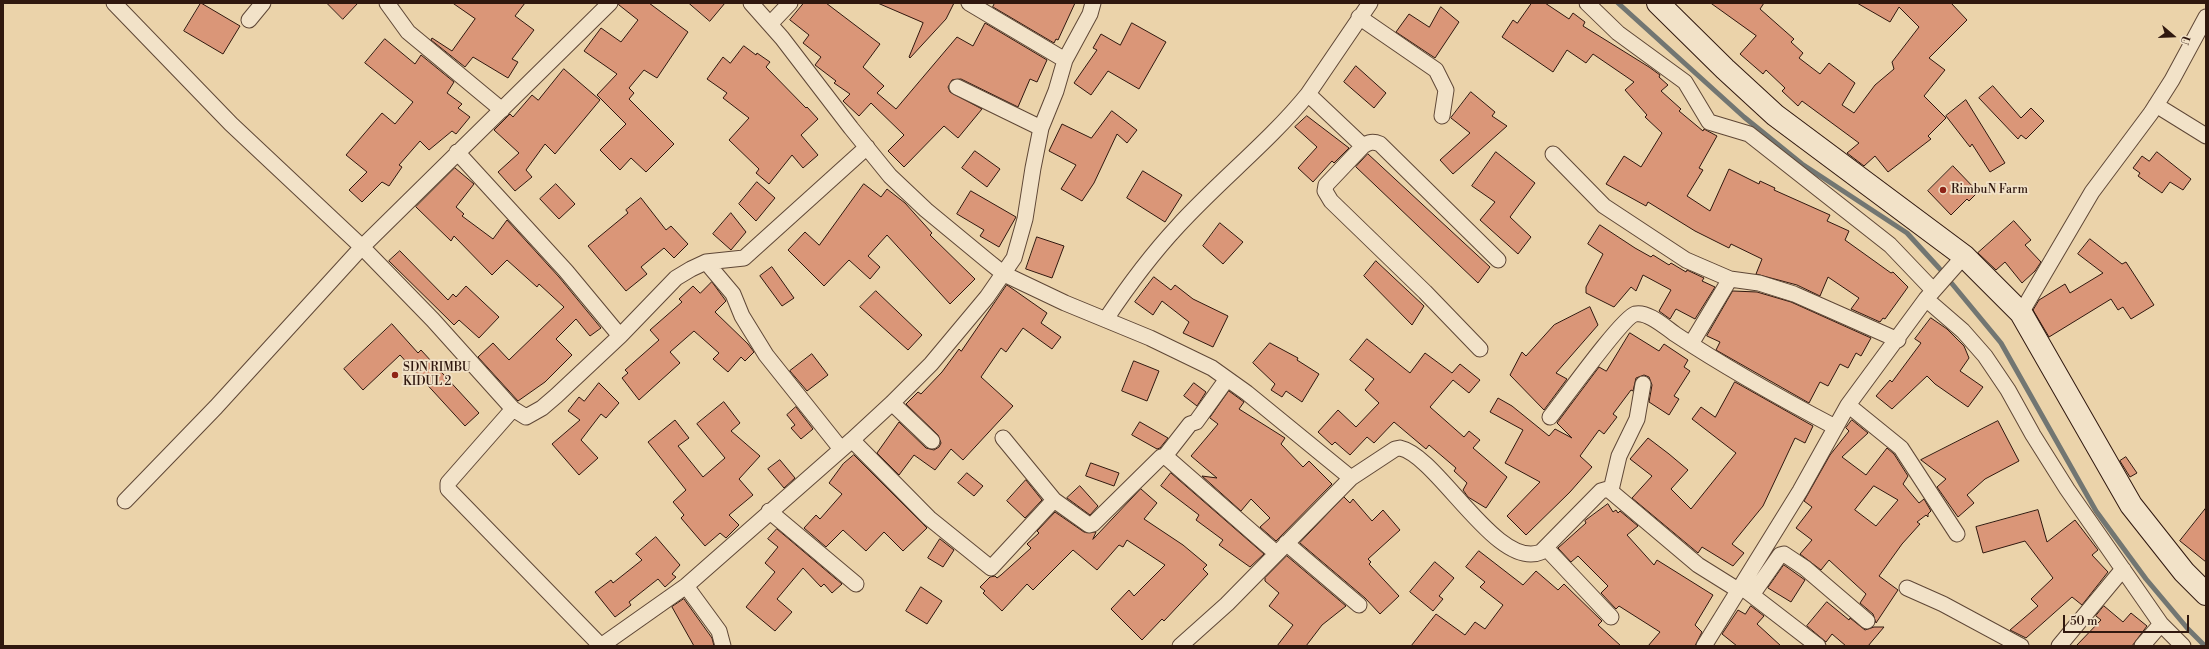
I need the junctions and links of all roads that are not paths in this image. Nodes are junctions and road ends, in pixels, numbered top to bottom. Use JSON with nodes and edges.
{"nodes":[{"id":1,"x":114,"y":3,"type":"edge"},
{"id":2,"x":263,"y":3,"type":"edge"},
{"id":3,"x":387,"y":3,"type":"edge"},
{"id":4,"x":610,"y":3,"type":"edge"},
{"id":5,"x":751,"y":3,"type":"edge"},
{"id":6,"x":790,"y":3,"type":"edge"},
{"id":7,"x":969,"y":3,"type":"edge"},
{"id":8,"x":1093,"y":3,"type":"edge"},
{"id":9,"x":1370,"y":3,"type":"edge"},
{"id":10,"x":1587,"y":3,"type":"edge"},
{"id":11,"x":1658,"y":3,"type":"edge"},
{"id":12,"x":2206,"y":17,"type":"edge"},
{"id":13,"x":1359,"y":18,"type":"junction"},
{"id":14,"x":249,"y":20,"type":"dead end"},
{"id":15,"x":770,"y":24,"type":"junction"},
{"id":16,"x":2202,"y":34,"type":"edge"},
{"id":17,"x":1065,"y":60,"type":"junction"},
{"id":18,"x":957,"y":87,"type":"dead end"},
{"id":19,"x":1308,"y":94,"type":"junction"},
{"id":20,"x":2156,"y":106,"type":"junction"},
{"id":21,"x":502,"y":110,"type":"junction"},
{"id":22,"x":1442,"y":116,"type":"dead end"},
{"id":23,"x":1041,"y":128,"type":"junction"},
{"id":24,"x":2206,"y":136,"type":"edge"},
{"id":25,"x":1363,"y":146,"type":"junction"},
{"id":26,"x":867,"y":147,"type":"junction"},
{"id":27,"x":457,"y":152,"type":"junction"},
{"id":28,"x":1553,"y":154,"type":"dead end"},
{"id":29,"x":362,"y":247,"type":"junction"},
{"id":30,"x":1498,"y":260,"type":"dead end"},
{"id":31,"x":1960,"y":261,"type":"junction"},
{"id":32,"x":706,"y":262,"type":"junction"},
{"id":33,"x":1004,"y":274,"type":"junction"},
{"id":34,"x":1730,"y":279,"type":"junction"},
{"id":35,"x":1933,"y":291,"type":"junction"},
{"id":36,"x":2021,"y":313,"type":"junction"},
{"id":37,"x":1106,"y":319,"type":"junction"},
{"id":38,"x":620,"y":336,"type":"junction"},
{"id":39,"x":1898,"y":340,"type":"junction"},
{"id":40,"x":1691,"y":344,"type":"junction"},
{"id":41,"x":1480,"y":348,"type":"dead end"},
{"id":42,"x":1227,"y":378,"type":"junction"},
{"id":43,"x":1643,"y":384,"type":"dead end"},
{"id":44,"x":892,"y":403,"type":"junction"},
{"id":45,"x":1848,"y":405,"type":"junction"},
{"id":46,"x":513,"y":408,"type":"junction"},
{"id":47,"x":1550,"y":417,"type":"dead end"},
{"id":48,"x":1835,"y":427,"type":"junction"},
{"id":49,"x":1002,"y":438,"type":"dead end"},
{"id":50,"x":932,"y":441,"type":"dead end"},
{"id":51,"x":846,"y":444,"type":"junction"},
{"id":52,"x":1165,"y":456,"type":"junction"},
{"id":53,"x":1350,"y":478,"type":"junction"},
{"id":54,"x":1611,"y":490,"type":"junction"},
{"id":55,"x":1054,"y":500,"type":"junction"},
{"id":56,"x":125,"y":501,"type":"dead end"},
{"id":57,"x":770,"y":511,"type":"junction"},
{"id":58,"x":1957,"y":534,"type":"dead end"},
{"id":59,"x":1281,"y":548,"type":"junction"},
{"id":60,"x":1546,"y":548,"type":"junction"},
{"id":61,"x":1758,"y":560,"type":"junction"},
{"id":62,"x":2123,"y":569,"type":"junction"},
{"id":63,"x":1769,"y":570,"type":"junction"},
{"id":64,"x":856,"y":584,"type":"dead end"},
{"id":65,"x":686,"y":586,"type":"junction"},
{"id":66,"x":1907,"y":588,"type":"dead end"},
{"id":67,"x":1743,"y":590,"type":"junction"},
{"id":68,"x":2206,"y":594,"type":"edge"},
{"id":69,"x":1359,"y":605,"type":"dead end"},
{"id":70,"x":1611,"y":617,"type":"dead end"},
{"id":71,"x":1868,"y":621,"type":"dead end"},
{"id":72,"x":2162,"y":624,"type":"junction"},
{"id":73,"x":601,"y":646,"type":"edge"},
{"id":74,"x":723,"y":646,"type":"edge"},
{"id":75,"x":1180,"y":646,"type":"edge"},
{"id":76,"x":1704,"y":646,"type":"edge"},
{"id":77,"x":1818,"y":646,"type":"edge"},
{"id":78,"x":2021,"y":646,"type":"edge"},
{"id":79,"x":2059,"y":646,"type":"edge"},
{"id":80,"x":2142,"y":646,"type":"edge"},
{"id":81,"x":2183,"y":646,"type":"edge"}],
"edges":[{"from":1,"to":29,"type":"street"},
{"from":2,"to":14,"type":"street"},
{"from":3,"to":21,"type":"street"},
{"from":4,"to":21,"type":"street"},
{"from":5,"to":15,"type":"street"},
{"from":6,"to":15,"type":"street"},
{"from":7,"to":17,"type":"street"},
{"from":8,"to":17,"type":"street"},
{"from":9,"to":13,"type":"street"},
{"from":10,"to":35,"type":"street"},
{"from":11,"to":31,"type":"main road"},
{"from":12,"to":16,"type":"street"},
{"from":13,"to":19,"type":"street"},
{"from":13,"to":22,"type":"street"},
{"from":15,"to":26,"type":"street"},
{"from":16,"to":20,"type":"street"},
{"from":17,"to":23,"type":"street"},
{"from":18,"to":23,"type":"street"},
{"from":19,"to":25,"type":"street"},
{"from":19,"to":37,"type":"street"},
{"from":20,"to":24,"type":"street"},
{"from":20,"to":36,"type":"street"},
{"from":21,"to":27,"type":"street"},
{"from":23,"to":33,"type":"street"},
{"from":25,"to":30,"type":"street"},
{"from":25,"to":41,"type":"street"},
{"from":26,"to":32,"type":"street"},
{"from":26,"to":33,"type":"street"},
{"from":27,"to":29,"type":"street"},
{"from":27,"to":38,"type":"street"},
{"from":28,"to":34,"type":"street"},
{"from":29,"to":46,"type":"street"},
{"from":29,"to":56,"type":"street"},
{"from":31,"to":35,"type":"street"},
{"from":31,"to":36,"type":"main road"},
{"from":32,"to":38,"type":"street"},
{"from":32,"to":51,"type":"street"},
{"from":33,"to":37,"type":"street"},
{"from":33,"to":44,"type":"street"},
{"from":34,"to":39,"type":"street"},
{"from":34,"to":40,"type":"street"},
{"from":35,"to":39,"type":"street"},
{"from":35,"to":62,"type":"street"},
{"from":36,"to":68,"type":"main road"},
{"from":37,"to":42,"type":"street"},
{"from":38,"to":46,"type":"street"},
{"from":39,"to":45,"type":"street"},
{"from":40,"to":47,"type":"street"},
{"from":40,"to":48,"type":"street"},
{"from":42,"to":52,"type":"street"},
{"from":42,"to":53,"type":"street"},
{"from":43,"to":54,"type":"street"},
{"from":44,"to":50,"type":"street"},
{"from":44,"to":51,"type":"street"},
{"from":45,"to":48,"type":"street"},
{"from":45,"to":58,"type":"street"},
{"from":46,"to":73,"type":"street"},
{"from":48,"to":61,"type":"street"},
{"from":49,"to":55,"type":"street"},
{"from":51,"to":55,"type":"street"},
{"from":51,"to":57,"type":"street"},
{"from":52,"to":55,"type":"street"},
{"from":52,"to":59,"type":"street"},
{"from":53,"to":59,"type":"street"},
{"from":53,"to":60,"type":"street"},
{"from":54,"to":60,"type":"street"},
{"from":54,"to":67,"type":"street"},
{"from":57,"to":64,"type":"street"},
{"from":57,"to":65,"type":"street"},
{"from":59,"to":69,"type":"street"},
{"from":59,"to":75,"type":"street"},
{"from":60,"to":70,"type":"street"},
{"from":61,"to":63,"type":"street"},
{"from":61,"to":67,"type":"street"},
{"from":62,"to":72,"type":"street"},
{"from":62,"to":79,"type":"street"},
{"from":63,"to":67,"type":"street"},
{"from":63,"to":71,"type":"street"},
{"from":65,"to":73,"type":"street"},
{"from":65,"to":74,"type":"street"},
{"from":66,"to":78,"type":"street"},
{"from":67,"to":76,"type":"street"},
{"from":67,"to":77,"type":"street"},
{"from":72,"to":80,"type":"street"},
{"from":72,"to":81,"type":"street"}]}
